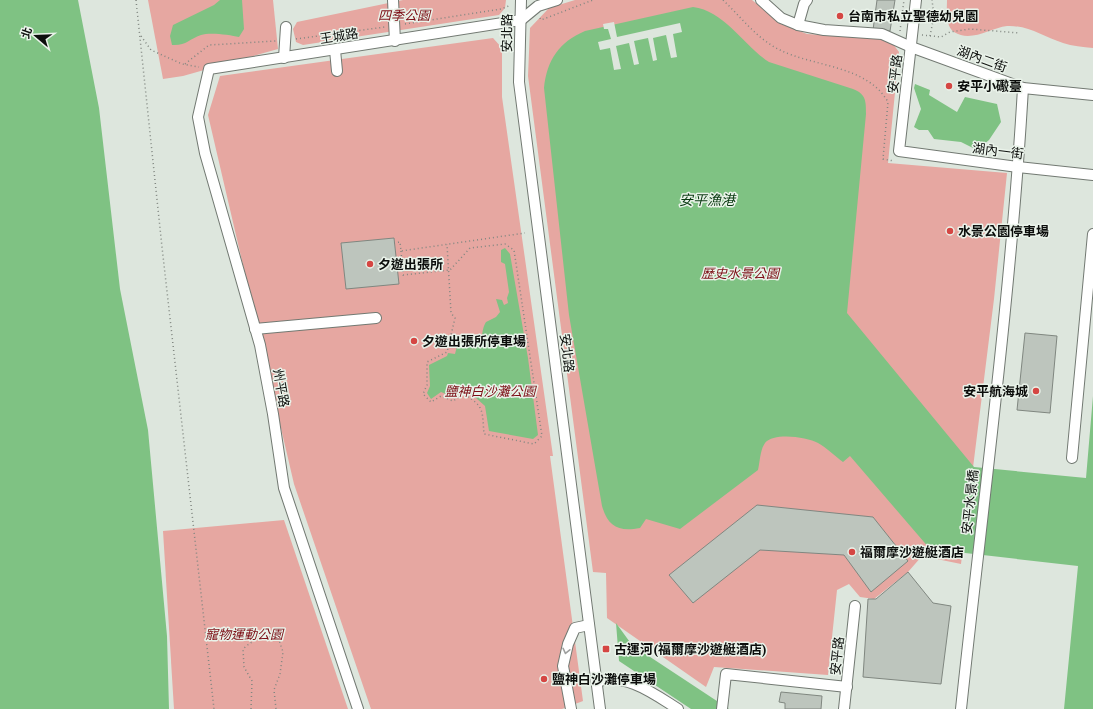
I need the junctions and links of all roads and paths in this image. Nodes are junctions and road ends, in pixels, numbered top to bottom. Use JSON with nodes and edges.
{"nodes":[{"id":1,"x":136,"y":0,"type":"edge"},
{"id":2,"x":393,"y":0,"type":"edge"},
{"id":3,"x":557,"y":0,"type":"edge"},
{"id":4,"x":593,"y":0,"type":"edge"},
{"id":5,"x":761,"y":0,"type":"edge"},
{"id":6,"x":807,"y":0,"type":"edge"},
{"id":7,"x":904,"y":0,"type":"edge"},
{"id":8,"x":916,"y":0,"type":"edge"},
{"id":9,"x":932,"y":0,"type":"edge"},
{"id":10,"x":521,"y":1,"type":"edge"},
{"id":11,"x":538,"y":6,"type":"junction"},
{"id":12,"x":521,"y":20,"type":"junction"},
{"id":13,"x":394,"y":25,"type":"junction"},
{"id":14,"x":798,"y":25,"type":"junction"},
{"id":15,"x":286,"y":27,"type":"dead end"},
{"id":16,"x":1020,"y":33,"type":"dead end"},
{"id":17,"x":140,"y":34,"type":"junction"},
{"id":18,"x":913,"y":34,"type":"junction"},
{"id":19,"x":930,"y":36,"type":"junction"},
{"id":20,"x":285,"y":41,"type":"junction"},
{"id":21,"x":396,"y":41,"type":"junction"},
{"id":22,"x":899,"y":41,"type":"junction"},
{"id":23,"x":911,"y":47,"type":"junction"},
{"id":24,"x":335,"y":50,"type":"junction"},
{"id":25,"x":284,"y":58,"type":"junction"},
{"id":26,"x":185,"y":64,"type":"junction"},
{"id":27,"x":209,"y":69,"type":"junction"},
{"id":28,"x":337,"y":71,"type":"dead end"},
{"id":29,"x":1023,"y":88,"type":"junction"},
{"id":30,"x":1093,"y":95,"type":"edge"},
{"id":31,"x":899,"y":152,"type":"joint"},
{"id":32,"x":1018,"y":167,"type":"junction"},
{"id":33,"x":1093,"y":175,"type":"edge"},
{"id":34,"x":525,"y":232,"type":"dead end"},
{"id":35,"x":1093,"y":234,"type":"edge"},
{"id":36,"x":394,"y":243,"type":"dead end"},
{"id":37,"x":447,"y":244,"type":"junction"},
{"id":38,"x":401,"y":250,"type":"junction"},
{"id":39,"x":450,"y":270,"type":"junction"},
{"id":40,"x":376,"y":318,"type":"dead end"},
{"id":41,"x":255,"y":329,"type":"junction"},
{"id":42,"x":1072,"y":458,"type":"dead end"},
{"id":43,"x":855,"y":606,"type":"dead end"},
{"id":44,"x":589,"y":625,"type":"junction"},
{"id":45,"x":596,"y":682,"type":"junction"},
{"id":46,"x":847,"y":687,"type":"junction"},
{"id":47,"x":962,"y":705,"type":"edge"},
{"id":48,"x":214,"y":709,"type":"edge"},
{"id":49,"x":251,"y":709,"type":"edge"},
{"id":50,"x":276,"y":709,"type":"edge"},
{"id":51,"x":358,"y":709,"type":"edge"},
{"id":52,"x":571,"y":709,"type":"edge"},
{"id":53,"x":600,"y":709,"type":"edge"},
{"id":54,"x":678,"y":709,"type":"edge"},
{"id":55,"x":722,"y":709,"type":"edge"},
{"id":56,"x":844,"y":709,"type":"edge"}],
"edges":[{"from":1,"to":17,"type":"path"},
{"from":2,"to":13,"type":"street"},
{"from":3,"to":11,"type":"street"},
{"from":4,"to":11,"type":"path"},
{"from":5,"to":14,"type":"street","name":"湖內二街"},
{"from":6,"to":14,"type":"street"},
{"from":7,"to":22,"type":"path"},
{"from":8,"to":18,"type":"street","name":"安平路"},
{"from":9,"to":19,"type":"path"},
{"from":10,"to":12,"type":"street","name":"安北路"},
{"from":10,"to":13,"type":"path"},
{"from":11,"to":12,"type":"street"},
{"from":12,"to":21,"type":"street","name":"王城路"},
{"from":12,"to":44,"type":"street","name":"安北路"},
{"from":13,"to":20,"type":"path"},
{"from":13,"to":21,"type":"street"},
{"from":14,"to":22,"type":"street","name":"湖內二街"},
{"from":15,"to":20,"type":"street"},
{"from":16,"to":19,"type":"path"},
{"from":17,"to":26,"type":"path"},
{"from":17,"to":48,"type":"path"},
{"from":18,"to":19,"type":"path"},
{"from":18,"to":23,"type":"street","name":"安平路"},
{"from":20,"to":25,"type":"street"},
{"from":20,"to":26,"type":"path"},
{"from":21,"to":24,"type":"street","name":"王城路"},
{"from":22,"to":23,"type":"street","name":"湖內二街"},
{"from":23,"to":29,"type":"street","name":"湖內二街"},
{"from":23,"to":31,"type":"street","name":"安平路"},
{"from":24,"to":25,"type":"street","name":"王城路"},
{"from":24,"to":28,"type":"street"},
{"from":25,"to":27,"type":"street","name":"王城路"},
{"from":26,"to":27,"type":"path"},
{"from":27,"to":41,"type":"street","name":"州平路"},
{"from":29,"to":30,"type":"street","name":"湖內二街"},
{"from":29,"to":32,"type":"street"},
{"from":31,"to":32,"type":"street","name":"湖內一街"},
{"from":32,"to":33,"type":"street","name":"湖內一街"},
{"from":32,"to":47,"type":"street","name":"安平水景橋"},
{"from":34,"to":37,"type":"path"},
{"from":35,"to":42,"type":"street"},
{"from":36,"to":38,"type":"path"},
{"from":37,"to":38,"type":"path"},
{"from":37,"to":39,"type":"path"},
{"from":38,"to":39,"type":"path"},
{"from":39,"to":39,"type":"path"},
{"from":40,"to":41,"type":"street"},
{"from":41,"to":51,"type":"street","name":"州平路"},
{"from":43,"to":46,"type":"street","name":"安平路"},
{"from":44,"to":45,"type":"street","name":"安北路"},
{"from":44,"to":52,"type":"street","one_way":true},
{"from":45,"to":53,"type":"street","name":"安北路"},
{"from":45,"to":54,"type":"street"},
{"from":46,"to":55,"type":"street"},
{"from":46,"to":56,"type":"street","name":"安平路"},
{"from":49,"to":50,"type":"path"}]}
